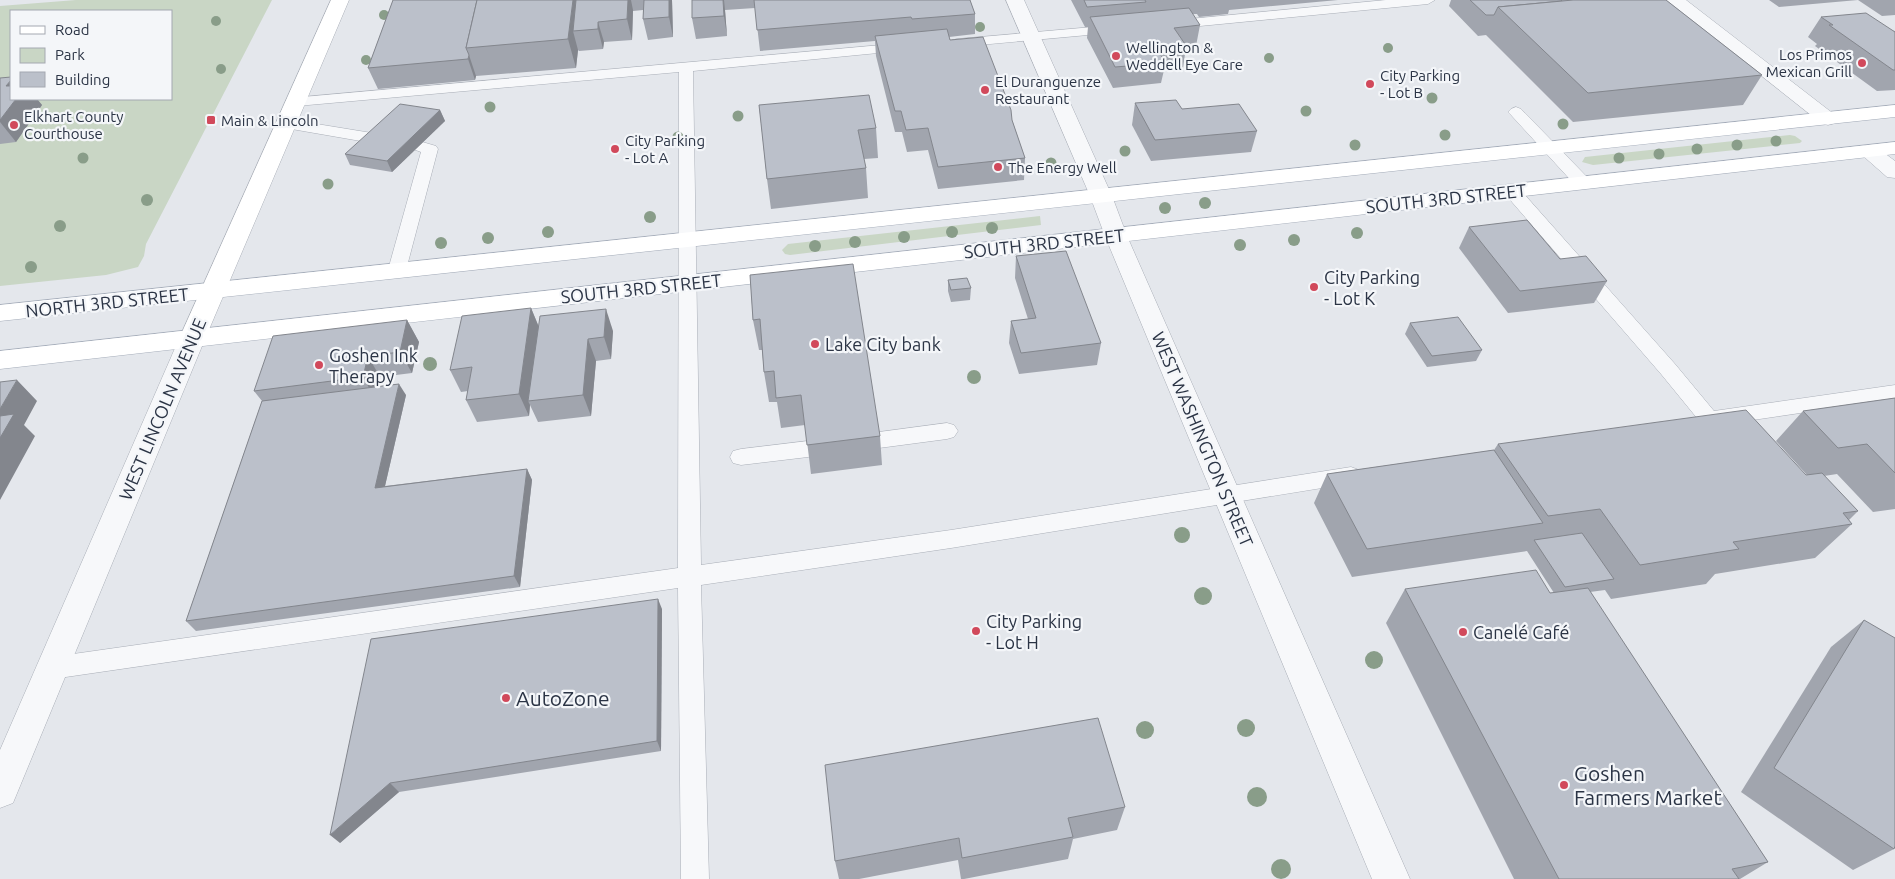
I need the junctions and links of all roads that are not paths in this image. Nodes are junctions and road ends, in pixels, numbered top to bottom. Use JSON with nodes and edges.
{"nodes":[{"id":1,"x":340,"y":0,"type":"edge"},
{"id":2,"x":1015,"y":0,"type":"edge"},
{"id":3,"x":1428,"y":0,"type":"edge"},
{"id":4,"x":1675,"y":0,"type":"edge"},
{"id":5,"x":1347,"y":4,"type":"edge"},
{"id":6,"x":1154,"y":26,"type":"edge"},
{"id":7,"x":1135,"y":28,"type":"edge"},
{"id":8,"x":1032,"y":36,"type":"junction"},
{"id":9,"x":946,"y":44,"type":"edge"},
{"id":10,"x":916,"y":46,"type":"edge"},
{"id":11,"x":686,"y":68,"type":"junction"},
{"id":12,"x":297,"y":101,"type":"junction"},
{"id":13,"x":1895,"y":111,"type":"edge"},
{"id":14,"x":1516,"y":112,"type":"dead end"},
{"id":15,"x":1828,"y":119,"type":"junction"},
{"id":16,"x":286,"y":124,"type":"junction"},
{"id":17,"x":378,"y":139,"type":"edge"},
{"id":18,"x":419,"y":146,"type":"dead end"},
{"id":19,"x":1549,"y":148,"type":"junction"},
{"id":20,"x":1895,"y":148,"type":"edge"},
{"id":21,"x":1868,"y":150,"type":"junction"},
{"id":22,"x":1895,"y":172,"type":"edge"},
{"id":23,"x":1582,"y":182,"type":"junction"},
{"id":24,"x":1511,"y":190,"type":"junction"},
{"id":25,"x":1101,"y":196,"type":"junction"},
{"id":26,"x":1116,"y":236,"type":"junction"},
{"id":27,"x":688,"y":239,"type":"junction"},
{"id":28,"x":397,"y":270,"type":"junction"},
{"id":29,"x":688,"y":283,"type":"junction"},
{"id":30,"x":213,"y":290,"type":"junction"},
{"id":31,"x":0,"y":313,"type":"edge"},
{"id":32,"x":192,"y":339,"type":"junction"},
{"id":33,"x":0,"y":360,"type":"edge"},
{"id":34,"x":1895,"y":392,"type":"edge"},
{"id":35,"x":947,"y":431,"type":"dead end"},
{"id":36,"x":878,"y":440,"type":"edge"},
{"id":37,"x":808,"y":449,"type":"edge"},
{"id":38,"x":741,"y":458,"type":"dead end"},
{"id":39,"x":1374,"y":473,"type":"edge"},
{"id":40,"x":1226,"y":495,"type":"junction"},
{"id":41,"x":689,"y":578,"type":"junction"},
{"id":42,"x":52,"y":668,"type":"junction"},
{"id":43,"x":0,"y":791,"type":"edge"},
{"id":44,"x":695,"y":879,"type":"edge"},
{"id":45,"x":1392,"y":879,"type":"edge"}],
"edges":[{"from":1,"to":12,"type":"main road","name":"WEST LINCOLN AVENUE"},
{"from":2,"to":8,"type":"street","name":"WEST WASHINGTON STREET"},
{"from":3,"to":5,"type":"lane"},
{"from":4,"to":15,"type":"street"},
{"from":5,"to":6,"type":"lane"},
{"from":7,"to":8,"type":"lane"},
{"from":8,"to":9,"type":"lane"},
{"from":8,"to":25,"type":"street","name":"WEST WASHINGTON STREET"},
{"from":10,"to":11,"type":"lane"},
{"from":11,"to":12,"type":"lane"},
{"from":11,"to":27,"type":"lane"},
{"from":12,"to":16,"type":"main road","name":"WEST LINCOLN AVENUE"},
{"from":13,"to":15,"type":"main road"},
{"from":14,"to":19,"type":"lane"},
{"from":15,"to":19,"type":"main road"},
{"from":16,"to":17,"type":"lane"},
{"from":16,"to":30,"type":"main road","name":"WEST LINCOLN AVENUE"},
{"from":18,"to":28,"type":"lane"},
{"from":19,"to":23,"type":"lane"},
{"from":19,"to":25,"type":"main road"},
{"from":20,"to":21,"type":"main road","name":"SOUTH 3RD STREET"},
{"from":21,"to":22,"type":"street"},
{"from":21,"to":23,"type":"main road","name":"SOUTH 3RD STREET"},
{"from":23,"to":24,"type":"main road","name":"SOUTH 3RD STREET"},
{"from":24,"to":26,"type":"main road","name":"SOUTH 3RD STREET"},
{"from":24,"to":34,"type":"lane"},
{"from":25,"to":26,"type":"street","name":"WEST WASHINGTON STREET"},
{"from":25,"to":27,"type":"main road"},
{"from":26,"to":29,"type":"main road","name":"SOUTH 3RD STREET"},
{"from":26,"to":40,"type":"street","name":"WEST WASHINGTON STREET"},
{"from":27,"to":28,"type":"main road"},
{"from":27,"to":29,"type":"lane"},
{"from":28,"to":30,"type":"main road"},
{"from":29,"to":32,"type":"main road","name":"SOUTH 3RD STREET"},
{"from":29,"to":41,"type":"lane"},
{"from":30,"to":31,"type":"main road","name":"NORTH 3RD STREET"},
{"from":30,"to":32,"type":"main road","name":"WEST LINCOLN AVENUE"},
{"from":32,"to":33,"type":"main road"},
{"from":32,"to":42,"type":"street","name":"WEST LINCOLN AVENUE"},
{"from":35,"to":36,"type":"lane"},
{"from":37,"to":38,"type":"lane"},
{"from":39,"to":40,"type":"lane"},
{"from":40,"to":41,"type":"lane"},
{"from":40,"to":45,"type":"street","name":"WEST WASHINGTON STREET"},
{"from":41,"to":42,"type":"lane"},
{"from":41,"to":44,"type":"lane"},
{"from":42,"to":43,"type":"street","name":"WEST LINCOLN AVENUE"}]}
